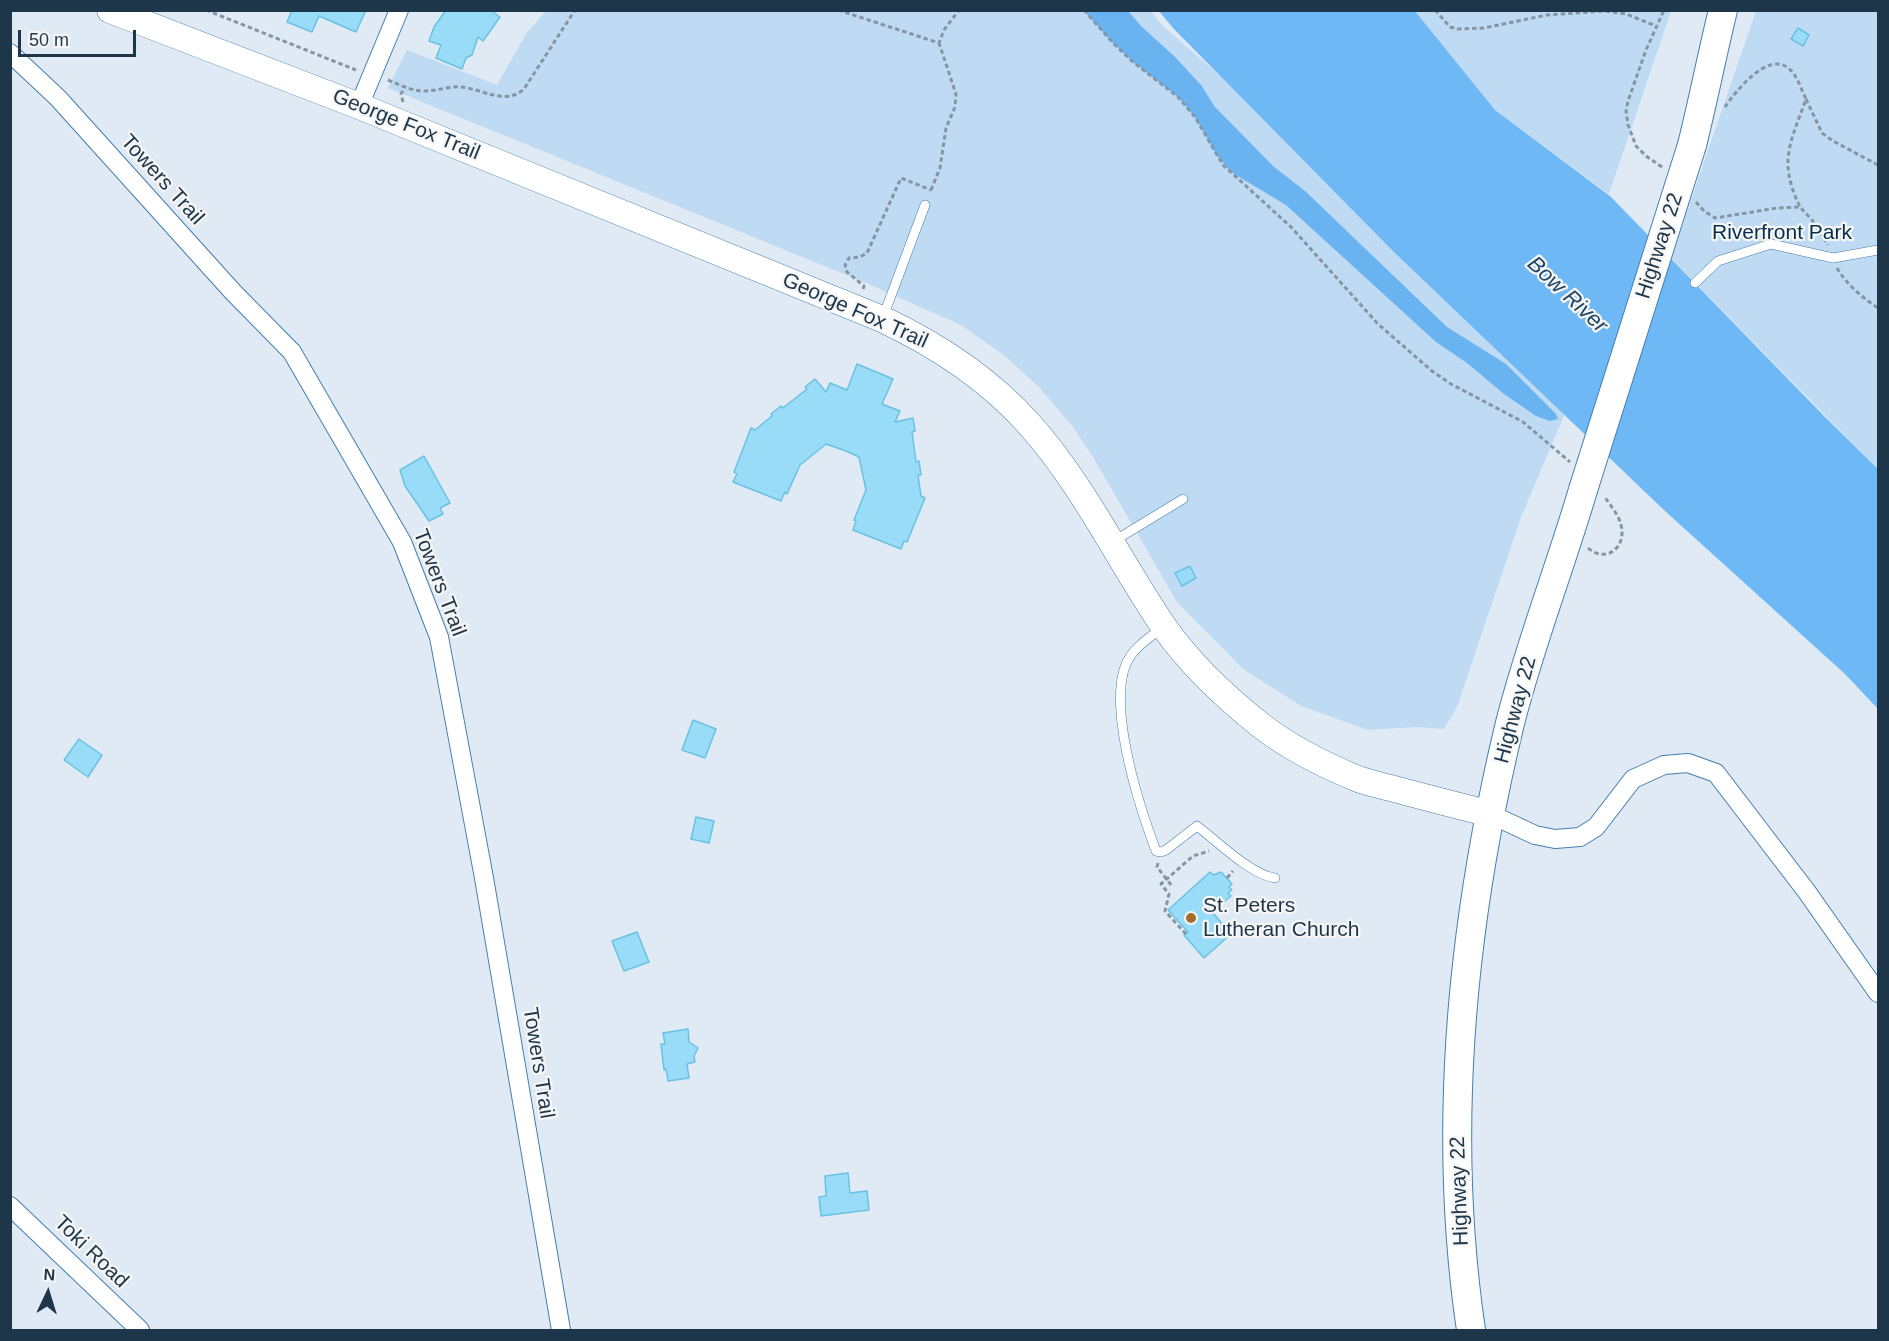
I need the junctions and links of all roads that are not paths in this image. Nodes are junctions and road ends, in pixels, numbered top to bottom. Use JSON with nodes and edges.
{"nodes":[{"id":1,"x":110,"y":10,"type":"edge"},
{"id":2,"x":399,"y":10,"type":"edge"},
{"id":3,"x":1723,"y":10,"type":"edge"},
{"id":4,"x":1743,"y":10,"type":"edge"},
{"id":5,"x":10,"y":53,"type":"edge"},
{"id":6,"x":359,"y":106,"type":"junction"},
{"id":7,"x":1711,"y":113,"type":"junction"},
{"id":8,"x":925,"y":205,"type":"road end"},
{"id":9,"x":1878,"y":250,"type":"edge"},
{"id":10,"x":1695,"y":282,"type":"dead end"},
{"id":11,"x":882,"y":319,"type":"junction"},
{"id":12,"x":1183,"y":499,"type":"dead end"},
{"id":13,"x":1112,"y":543,"type":"junction"},
{"id":14,"x":1164,"y":627,"type":"junction"},
{"id":15,"x":1490,"y":814,"type":"junction"},
{"id":16,"x":1275,"y":878,"type":"dead end"},
{"id":17,"x":1878,"y":993,"type":"edge"},
{"id":18,"x":10,"y":1206,"type":"edge"},
{"id":19,"x":140,"y":1330,"type":"edge"},
{"id":20,"x":561,"y":1330,"type":"edge"},
{"id":21,"x":1471,"y":1330,"type":"edge"}],
"edges":[{"from":1,"to":6,"type":"street","name":"George Fox Trail"},
{"from":2,"to":6,"type":"street"},
{"from":3,"to":7,"type":"main road","name":"Highway 22"},
{"from":4,"to":7,"type":"main road","name":"Highway 22"},
{"from":5,"to":20,"type":"street","name":"Towers Trail"},
{"from":6,"to":11,"type":"street","name":"George Fox Trail"},
{"from":7,"to":15,"type":"main road","name":"Highway 22","bridge":true},
{"from":8,"to":11,"type":"lane"},
{"from":9,"to":10,"type":"lane"},
{"from":11,"to":13,"type":"street","name":"George Fox Trail"},
{"from":12,"to":13,"type":"lane"},
{"from":13,"to":14,"type":"street","name":"George Fox Trail"},
{"from":14,"to":15,"type":"street","name":"George Fox Trail"},
{"from":14,"to":16,"type":"lane"},
{"from":15,"to":17,"type":"street"},
{"from":15,"to":21,"type":"main road","name":"Highway 22"},
{"from":18,"to":19,"type":"street","name":"Toki Road"}]}
